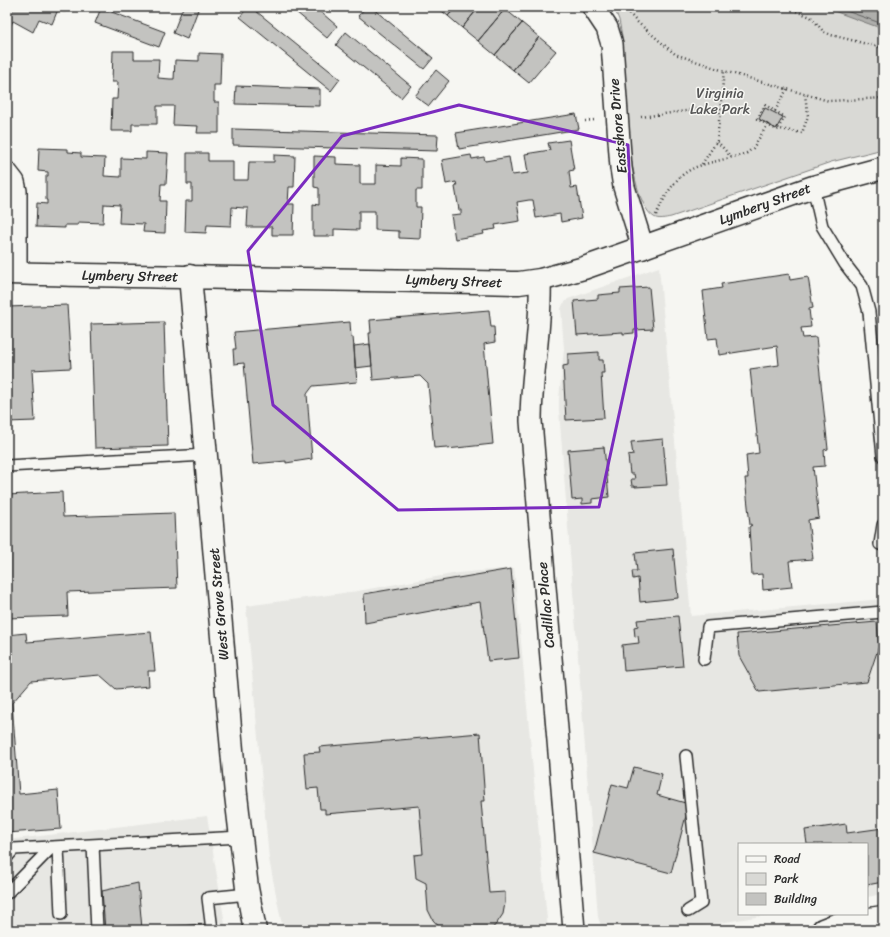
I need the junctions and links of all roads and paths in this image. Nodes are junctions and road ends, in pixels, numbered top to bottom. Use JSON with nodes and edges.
{"nodes":[{"id":1,"x":593,"y":7,"type":"edge"},
{"id":2,"x":624,"y":7,"type":"edge"},
{"id":3,"x":784,"y":7,"type":"edge"},
{"id":4,"x":56,"y":9,"type":"dead end"},
{"id":5,"x":67,"y":12,"type":"dead end"},
{"id":6,"x":883,"y":48,"type":"edge"},
{"id":7,"x":724,"y":71,"type":"junction"},
{"id":8,"x":787,"y":89,"type":"junction"},
{"id":9,"x":805,"y":94,"type":"junction"},
{"id":10,"x":883,"y":98,"type":"edge"},
{"id":11,"x":720,"y":110,"type":"junction"},
{"id":12,"x":774,"y":112,"type":"junction"},
{"id":13,"x":641,"y":117,"type":"dead end"},
{"id":14,"x":596,"y":120,"type":"dead end"},
{"id":15,"x":585,"y":121,"type":"dead end"},
{"id":16,"x":767,"y":125,"type":"junction"},
{"id":17,"x":777,"y":130,"type":"junction"},
{"id":18,"x":717,"y":141,"type":"junction"},
{"id":19,"x":731,"y":157,"type":"junction"},
{"id":20,"x":702,"y":164,"type":"junction"},
{"id":21,"x":883,"y":168,"type":"edge"},
{"id":22,"x":7,"y":173,"type":"edge"},
{"id":23,"x":813,"y":187,"type":"junction"},
{"id":24,"x":656,"y":215,"type":"dead end"},
{"id":25,"x":643,"y":248,"type":"junction"},
{"id":26,"x":11,"y":273,"type":"edge"},
{"id":27,"x":190,"y":276,"type":"junction"},
{"id":28,"x":540,"y":280,"type":"junction"},
{"id":29,"x":206,"y":455,"type":"junction"},
{"id":30,"x":883,"y":456,"type":"edge"},
{"id":31,"x":7,"y":466,"type":"edge"},
{"id":32,"x":883,"y":525,"type":"edge"},
{"id":33,"x":883,"y":545,"type":"edge"},
{"id":34,"x":883,"y":612,"type":"edge"},
{"id":35,"x":704,"y":659,"type":"dead end"},
{"id":36,"x":686,"y":756,"type":"dead end"},
{"id":37,"x":241,"y":837,"type":"junction"},
{"id":38,"x":93,"y":845,"type":"junction"},
{"id":39,"x":55,"y":847,"type":"junction"},
{"id":40,"x":7,"y":857,"type":"edge"},
{"id":41,"x":7,"y":893,"type":"edge"},
{"id":42,"x":248,"y":894,"type":"junction"},
{"id":43,"x":688,"y":911,"type":"dead end"},
{"id":44,"x":61,"y":914,"type":"dead end"},
{"id":45,"x":883,"y":917,"type":"edge"},
{"id":46,"x":96,"y":930,"type":"edge"},
{"id":47,"x":212,"y":930,"type":"edge"},
{"id":48,"x":255,"y":930,"type":"edge"},
{"id":49,"x":574,"y":930,"type":"edge"},
{"id":50,"x":822,"y":930,"type":"edge"}],
"edges":[{"from":1,"to":25,"type":"street","name":"Eastshore Drive"},
{"from":2,"to":7,"type":"path"},
{"from":3,"to":6,"type":"path"},
{"from":4,"to":5,"type":"path"},
{"from":7,"to":8,"type":"path"},
{"from":7,"to":11,"type":"path"},
{"from":8,"to":9,"type":"path"},
{"from":8,"to":12,"type":"path"},
{"from":9,"to":10,"type":"path"},
{"from":9,"to":17,"type":"path"},
{"from":11,"to":13,"type":"path"},
{"from":11,"to":18,"type":"path"},
{"from":12,"to":16,"type":"path"},
{"from":12,"to":17,"type":"path"},
{"from":14,"to":15,"type":"path"},
{"from":16,"to":17,"type":"path"},
{"from":16,"to":19,"type":"path"},
{"from":18,"to":19,"type":"path"},
{"from":18,"to":20,"type":"path"},
{"from":19,"to":20,"type":"path"},
{"from":20,"to":24,"type":"path"},
{"from":21,"to":23,"type":"street","name":"Lymbery Street"},
{"from":22,"to":26,"type":"street"},
{"from":23,"to":25,"type":"street","name":"Lymbery Street"},
{"from":23,"to":30,"type":"lane"},
{"from":25,"to":28,"type":"street","name":"Lymbery Street"},
{"from":26,"to":27,"type":"street","name":"Lymbery Street"},
{"from":27,"to":28,"type":"street","name":"Lymbery Street"},
{"from":27,"to":29,"type":"street","name":"West Grove Street"},
{"from":28,"to":49,"type":"street","name":"Cadillac Place"},
{"from":29,"to":31,"type":"lane"},
{"from":29,"to":37,"type":"street","name":"West Grove Street"},
{"from":32,"to":33,"type":"lane"},
{"from":34,"to":35,"type":"lane"},
{"from":36,"to":43,"type":"lane"},
{"from":37,"to":38,"type":"lane"},
{"from":37,"to":42,"type":"street","name":"West Grove Street"},
{"from":38,"to":39,"type":"lane"},
{"from":38,"to":46,"type":"lane"},
{"from":39,"to":40,"type":"lane"},
{"from":39,"to":41,"type":"lane"},
{"from":39,"to":44,"type":"lane"},
{"from":42,"to":47,"type":"lane"},
{"from":42,"to":48,"type":"street","name":"West Grove Street"},
{"from":45,"to":50,"type":"street"}]}
